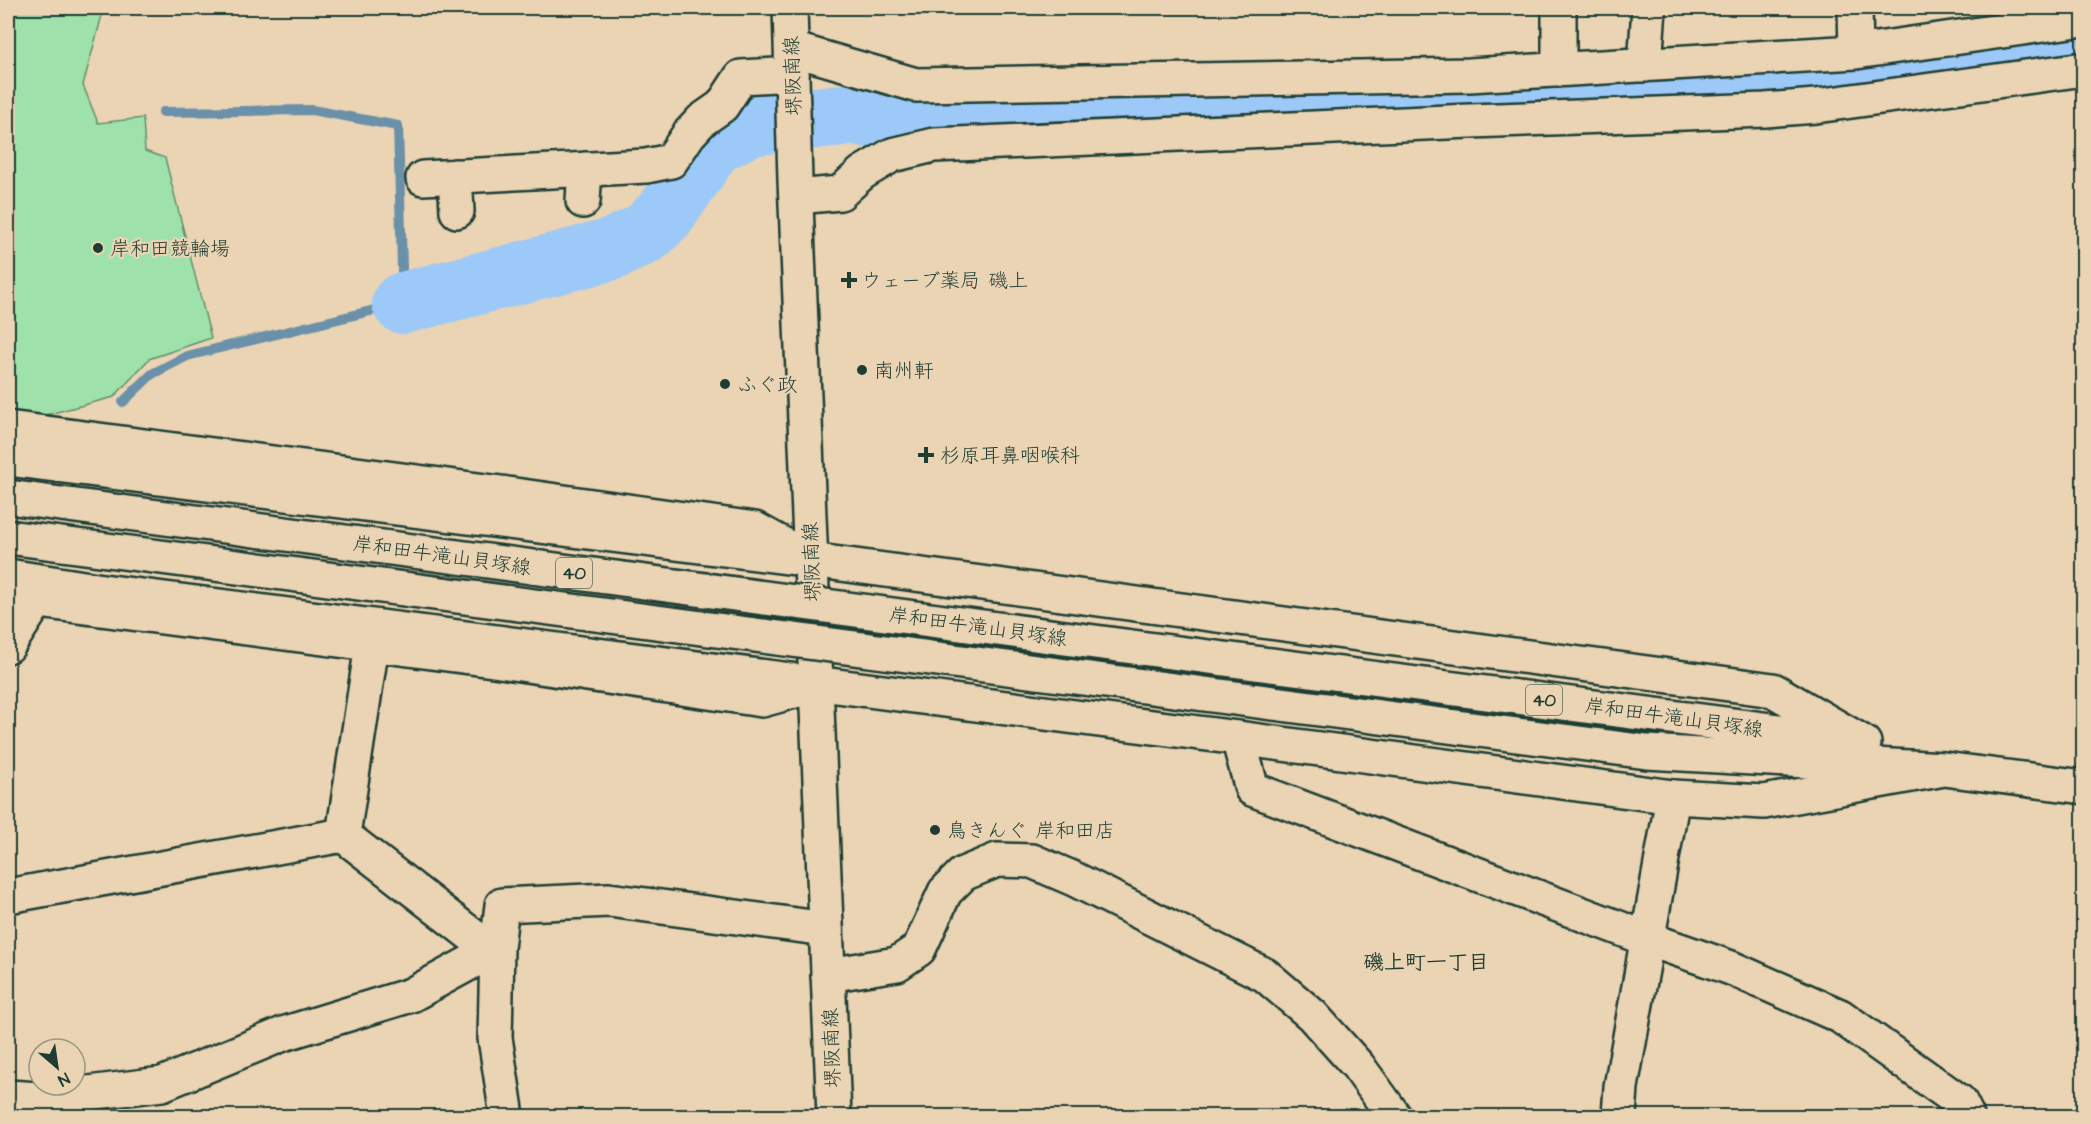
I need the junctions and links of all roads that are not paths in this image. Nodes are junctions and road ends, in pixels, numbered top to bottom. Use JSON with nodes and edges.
{"nodes":[{"id":1,"x":790,"y":8,"type":"edge"},
{"id":2,"x":1559,"y":8,"type":"edge"},
{"id":3,"x":1649,"y":8,"type":"edge"},
{"id":4,"x":1855,"y":8,"type":"edge"},
{"id":5,"x":2084,"y":19,"type":"edge"},
{"id":6,"x":1856,"y":52,"type":"junction"},
{"id":7,"x":1645,"y":65,"type":"junction"},
{"id":8,"x":2084,"y":69,"type":"edge"},
{"id":9,"x":1559,"y":70,"type":"junction"},
{"id":10,"x":792,"y":71,"type":"junction"},
{"id":11,"x":1469,"y":75,"type":"junction"},
{"id":12,"x":1470,"y":121,"type":"junction"},
{"id":13,"x":455,"y":176,"type":"junction"},
{"id":14,"x":423,"y":178,"type":"dead end"},
{"id":15,"x":796,"y":188,"type":"junction"},
{"id":16,"x":457,"y":211,"type":"dead end"},
{"id":17,"x":8,"y":428,"type":"edge"},
{"id":18,"x":8,"y":459,"type":"edge"},
{"id":19,"x":8,"y":497,"type":"edge"},
{"id":20,"x":8,"y":537,"type":"edge"},
{"id":21,"x":811,"y":560,"type":"junction"},
{"id":22,"x":8,"y":576,"type":"edge"},
{"id":23,"x":22,"y":599,"type":"edge"},
{"id":24,"x":372,"y":645,"type":"junction"},
{"id":25,"x":8,"y":646,"type":"edge"},
{"id":26,"x":816,"y":685,"type":"junction"},
{"id":27,"x":1238,"y":738,"type":"junction"},
{"id":28,"x":1864,"y":742,"type":"junction"},
{"id":29,"x":1944,"y":769,"type":"junction"},
{"id":30,"x":2084,"y":787,"type":"edge"},
{"id":31,"x":1673,"y":797,"type":"junction"},
{"id":32,"x":343,"y":835,"type":"junction"},
{"id":33,"x":8,"y":896,"type":"edge"},
{"id":34,"x":826,"y":929,"type":"junction"},
{"id":35,"x":1648,"y":939,"type":"junction"},
{"id":36,"x":497,"y":948,"type":"junction"},
{"id":37,"x":828,"y":975,"type":"junction"},
{"id":38,"x":8,"y":1097,"type":"edge"},
{"id":39,"x":507,"y":1116,"type":"edge"},
{"id":40,"x":838,"y":1116,"type":"edge"},
{"id":41,"x":1394,"y":1116,"type":"edge"},
{"id":42,"x":1619,"y":1116,"type":"edge"},
{"id":43,"x":1967,"y":1116,"type":"edge"}],
"edges":[{"from":1,"to":10,"type":"main road","name":"堺阪南線"},
{"from":2,"to":9,"type":"main road"},
{"from":3,"to":7,"type":"main road"},
{"from":4,"to":6,"type":"main road"},
{"from":5,"to":6,"type":"main road"},
{"from":6,"to":7,"type":"main road"},
{"from":7,"to":9,"type":"main road"},
{"from":8,"to":12,"type":"main road"},
{"from":9,"to":11,"type":"main road"},
{"from":10,"to":11,"type":"main road"},
{"from":10,"to":13,"type":"main road"},
{"from":10,"to":15,"type":"main road","name":"堺阪南線"},
{"from":11,"to":12,"type":"main road"},
{"from":12,"to":15,"type":"main road"},
{"from":13,"to":14,"type":"main road"},
{"from":13,"to":16,"type":"main road"},
{"from":15,"to":21,"type":"main road","name":"堺阪南線"},
{"from":17,"to":21,"type":"main road"},
{"from":18,"to":21,"type":"main road"},
{"from":19,"to":28,"type":"main road","name":"岸和田牛滝山貝塚線","number":"40","bridge":true},
{"from":20,"to":29,"type":"main road","name":"岸和田牛滝山貝塚線","number":"40","bridge":true},
{"from":21,"to":26,"type":"main road","name":"堺阪南線"},
{"from":21,"to":28,"type":"main road"},
{"from":22,"to":26,"type":"main road"},
{"from":23,"to":24,"type":"main road"},
{"from":23,"to":25,"type":"main road"},
{"from":24,"to":26,"type":"main road"},
{"from":24,"to":32,"type":"main road"},
{"from":26,"to":27,"type":"main road"},
{"from":26,"to":34,"type":"main road","name":"堺阪南線"},
{"from":27,"to":31,"type":"main road"},
{"from":27,"to":35,"type":"main road"},
{"from":28,"to":29,"type":"main road","name":"岸和田牛滝山貝塚線","number":"40"},
{"from":29,"to":30,"type":"main road","name":"岸和田牛滝山貝塚線","number":"40"},
{"from":29,"to":31,"type":"main road"},
{"from":31,"to":35,"type":"main road"},
{"from":32,"to":33,"type":"main road"},
{"from":32,"to":36,"type":"main road"},
{"from":34,"to":36,"type":"main road"},
{"from":34,"to":37,"type":"main road","name":"堺阪南線"},
{"from":35,"to":42,"type":"main road"},
{"from":35,"to":43,"type":"main road"},
{"from":36,"to":38,"type":"main road"},
{"from":36,"to":39,"type":"main road"},
{"from":37,"to":40,"type":"main road","name":"堺阪南線"},
{"from":37,"to":41,"type":"main road"}]}
